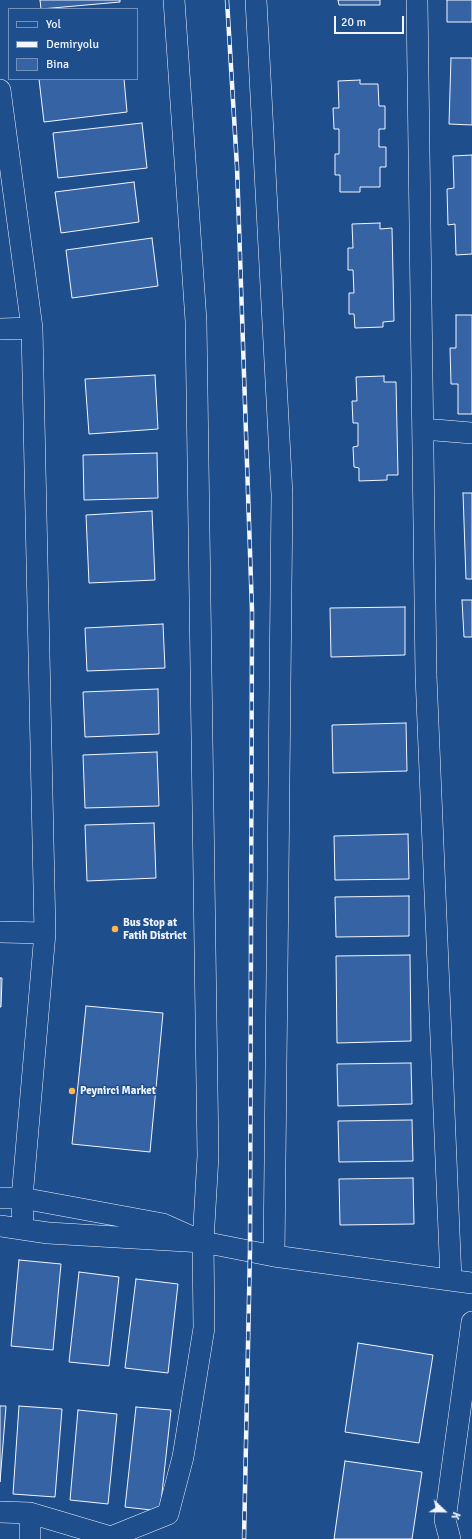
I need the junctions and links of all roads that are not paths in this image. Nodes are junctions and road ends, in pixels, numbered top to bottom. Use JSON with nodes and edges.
{"nodes":[{"id":1,"x":174,"y":0,"type":"edge"},
{"id":2,"x":256,"y":0,"type":"edge"},
{"id":3,"x":417,"y":0,"type":"edge"},
{"id":4,"x":0,"y":90,"type":"edge"},
{"id":5,"x":32,"y":328,"type":"junction"},
{"id":6,"x":0,"y":329,"type":"edge"},
{"id":7,"x":423,"y":429,"type":"junction"},
{"id":8,"x":472,"y":433,"type":"edge"},
{"id":9,"x":0,"y":932,"type":"edge"},
{"id":10,"x":45,"y":933,"type":"junction"},
{"id":11,"x":0,"y":1198,"type":"edge"},
{"id":12,"x":22,"y":1198,"type":"junction"},
{"id":13,"x":0,"y":1226,"type":"edge"},
{"id":14,"x":23,"y":1229,"type":"junction"},
{"id":15,"x":203,"y":1242,"type":"junction"},
{"id":16,"x":274,"y":1256,"type":"junction"},
{"id":17,"x":451,"y":1280,"type":"junction"},
{"id":18,"x":472,"y":1283,"type":"edge"},
{"id":19,"x":472,"y":1322,"type":"edge"},
{"id":20,"x":0,"y":1512,"type":"edge"},
{"id":21,"x":30,"y":1513,"type":"junction"},
{"id":22,"x":80,"y":1534,"type":"edge"},
{"id":23,"x":30,"y":1539,"type":"edge"},
{"id":24,"x":450,"y":1539,"type":"edge"}],
"edges":[{"from":1,"to":15,"type":"street"},
{"from":2,"to":16,"type":"street"},
{"from":3,"to":7,"type":"street"},
{"from":4,"to":5,"type":"street"},
{"from":5,"to":6,"type":"street"},
{"from":5,"to":10,"type":"street"},
{"from":7,"to":8,"type":"street"},
{"from":7,"to":17,"type":"street"},
{"from":9,"to":10,"type":"street"},
{"from":10,"to":12,"type":"street"},
{"from":11,"to":12,"type":"street"},
{"from":12,"to":14,"type":"street"},
{"from":12,"to":15,"type":"street"},
{"from":13,"to":14,"type":"street"},
{"from":14,"to":15,"type":"street"},
{"from":15,"to":16,"type":"street"},
{"from":15,"to":22,"type":"street"},
{"from":16,"to":17,"type":"street"},
{"from":17,"to":18,"type":"street"},
{"from":19,"to":24,"type":"street"},
{"from":20,"to":21,"type":"street"},
{"from":21,"to":22,"type":"street"},
{"from":21,"to":23,"type":"street"}]}
